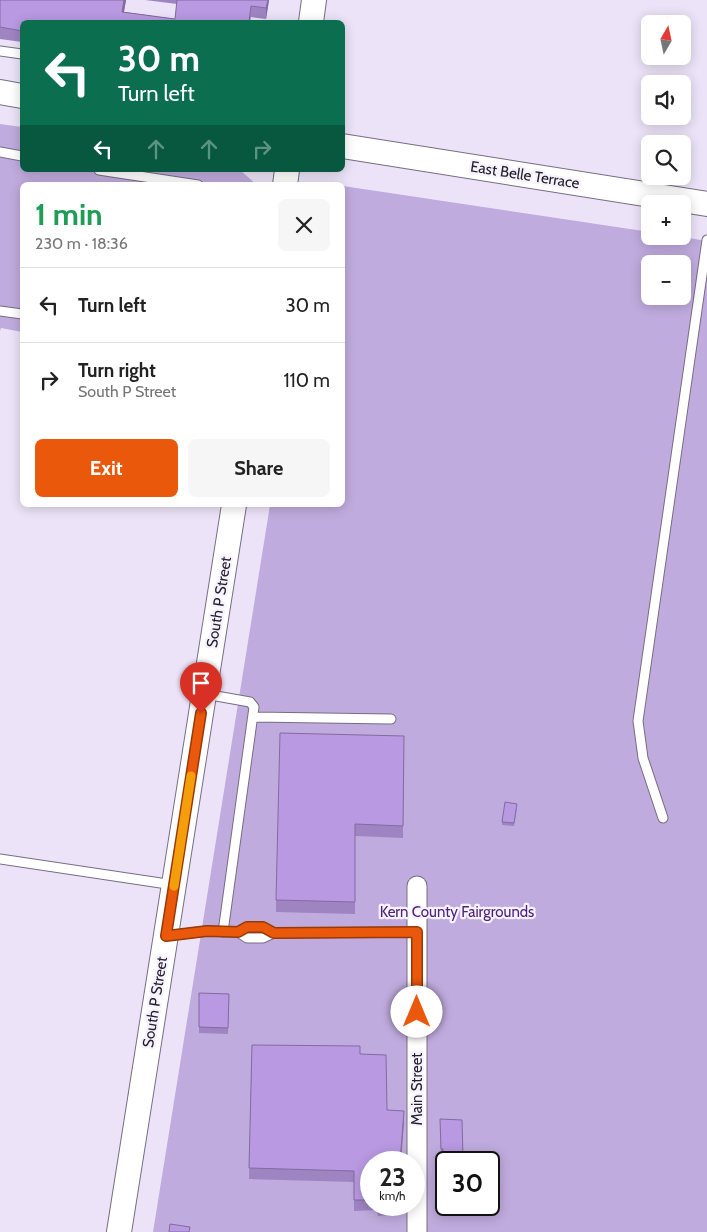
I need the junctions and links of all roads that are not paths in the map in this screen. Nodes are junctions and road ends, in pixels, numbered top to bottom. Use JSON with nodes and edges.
{"nodes":[{"id":1,"x":314,"y":0,"type":"edge"},
{"id":2,"x":311,"y":20,"type":"edge"},
{"id":3,"x":0,"y":51,"type":"edge"},
{"id":4,"x":20,"y":54,"type":"edge"},
{"id":5,"x":0,"y":92,"type":"edge"},
{"id":6,"x":20,"y":96,"type":"edge"},
{"id":7,"x":345,"y":146,"type":"edge"},
{"id":8,"x":0,"y":152,"type":"edge"},
{"id":9,"x":20,"y":156,"type":"edge"},
{"id":10,"x":112,"y":172,"type":"edge"},
{"id":11,"x":178,"y":182,"type":"edge"},
{"id":12,"x":707,"y":204,"type":"edge"},
{"id":13,"x":707,"y":240,"type":"edge"},
{"id":14,"x":0,"y":311,"type":"edge"},
{"id":15,"x":20,"y":314,"type":"edge"},
{"id":16,"x":234,"y":507,"type":"edge"},
{"id":17,"x":204,"y":694,"type":"junction"},
{"id":18,"x":253,"y":717,"type":"junction"},
{"id":19,"x":391,"y":719,"type":"dead end"},
{"id":20,"x":663,"y":818,"type":"dead end"},
{"id":21,"x":0,"y":858,"type":"edge"},
{"id":22,"x":174,"y":885,"type":"junction"},
{"id":23,"x":417,"y":886,"type":"dead end"},
{"id":24,"x":223,"y":932,"type":"junction"},
{"id":25,"x":417,"y":932,"type":"junction"},
{"id":26,"x":166,"y":936,"type":"junction"},
{"id":27,"x":119,"y":1232,"type":"edge"},
{"id":28,"x":417,"y":1232,"type":"edge"}],
"edges":[{"from":1,"to":2,"type":"street"},
{"from":3,"to":4,"type":"lane"},
{"from":5,"to":6,"type":"street"},
{"from":7,"to":12,"type":"street","name":"East Belle Terrace"},
{"from":8,"to":9,"type":"lane"},
{"from":10,"to":11,"type":"lane"},
{"from":13,"to":20,"type":"lane"},
{"from":14,"to":15,"type":"lane"},
{"from":16,"to":17,"type":"street","name":"South P Street"},
{"from":17,"to":18,"type":"lane"},
{"from":17,"to":22,"type":"street","name":"South P Street"},
{"from":18,"to":19,"type":"lane"},
{"from":18,"to":24,"type":"lane"},
{"from":21,"to":22,"type":"lane"},
{"from":22,"to":26,"type":"street","name":"South P Street"},
{"from":23,"to":25,"type":"street","name":"Main Street"},
{"from":24,"to":25,"type":"lane"},
{"from":24,"to":26,"type":"lane"},
{"from":25,"to":28,"type":"street","name":"Main Street"},
{"from":26,"to":27,"type":"street","name":"South P Street"}]}
